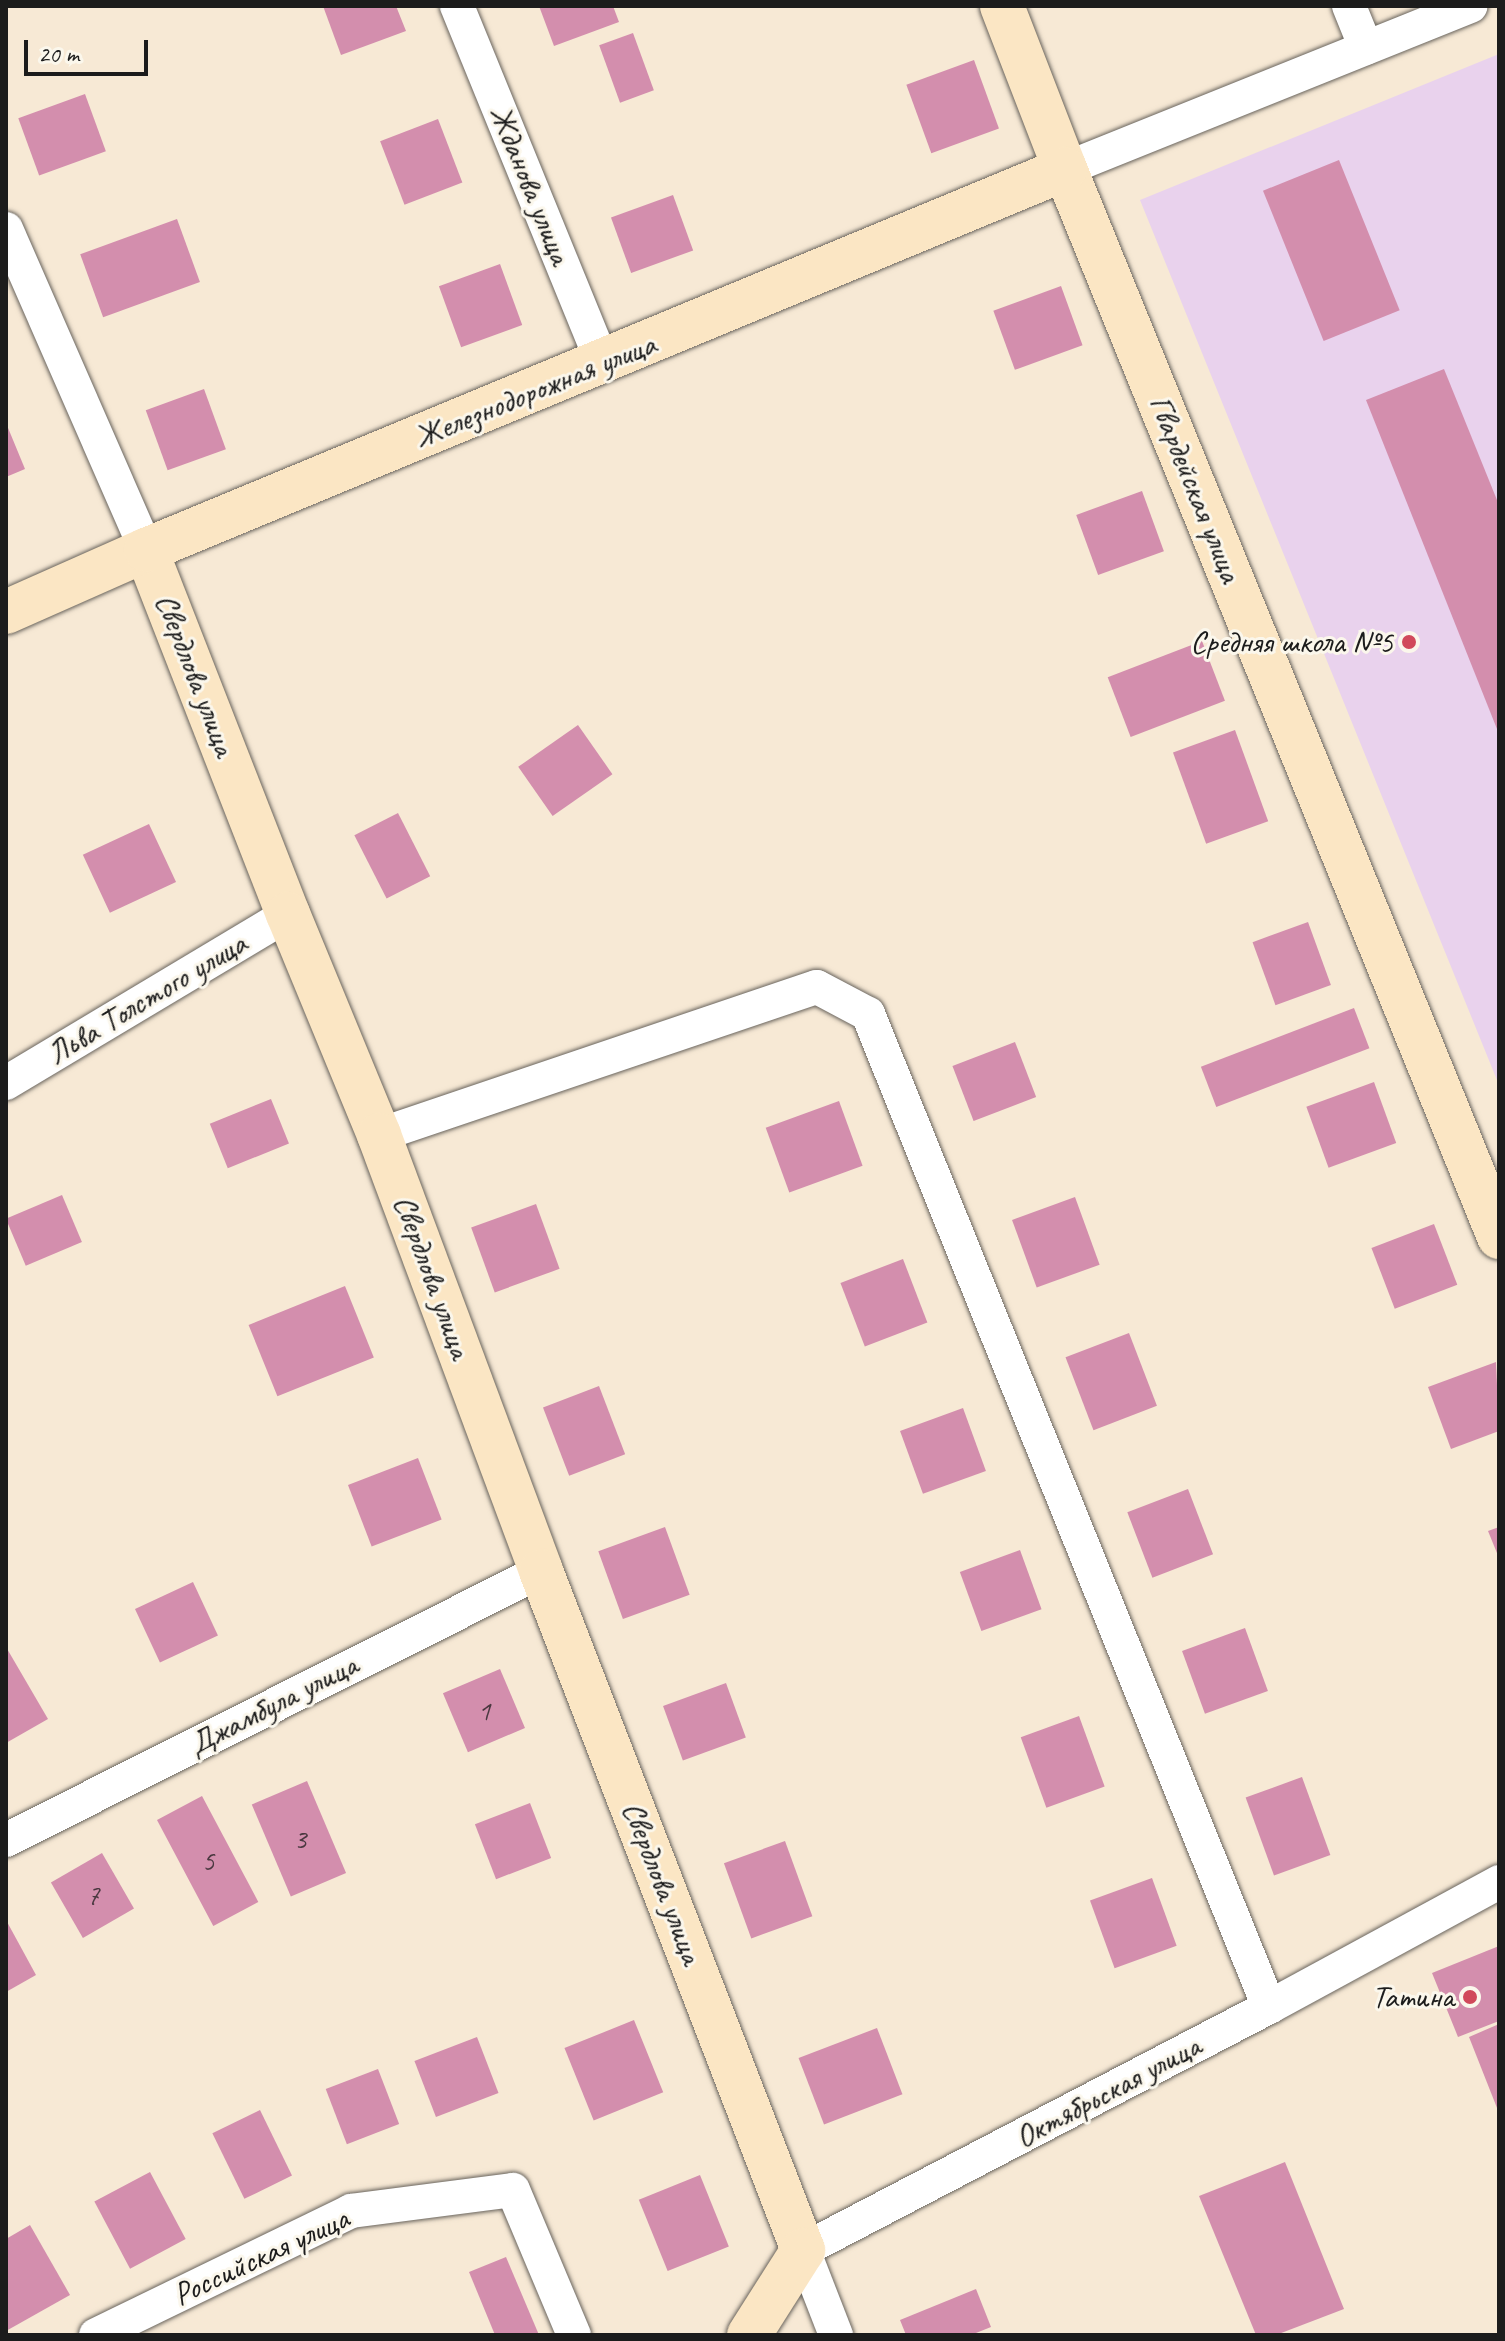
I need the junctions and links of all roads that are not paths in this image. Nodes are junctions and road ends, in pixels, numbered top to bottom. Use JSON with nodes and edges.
{"nodes":[{"id":1,"x":457,"y":6,"type":"edge"},
{"id":2,"x":1002,"y":6,"type":"edge"},
{"id":3,"x":1349,"y":6,"type":"edge"},
{"id":4,"x":1470,"y":6,"type":"edge"},
{"id":5,"x":1366,"y":48,"type":"junction"},
{"id":6,"x":1065,"y":169,"type":"junction"},
{"id":7,"x":6,"y":229,"type":"edge"},
{"id":8,"x":603,"y":364,"type":"junction"},
{"id":9,"x":146,"y":550,"type":"junction"},
{"id":10,"x":6,"y":612,"type":"edge"},
{"id":11,"x":288,"y":914,"type":"junction"},
{"id":12,"x":6,"y":1083,"type":"edge"},
{"id":13,"x":379,"y":1135,"type":"junction"},
{"id":14,"x":1499,"y":1237,"type":"edge"},
{"id":15,"x":541,"y":1571,"type":"junction"},
{"id":16,"x":6,"y":1840,"type":"edge"},
{"id":17,"x":1499,"y":1882,"type":"edge"},
{"id":18,"x":1269,"y":2007,"type":"junction"},
{"id":19,"x":803,"y":2250,"type":"junction"},
{"id":20,"x":96,"y":2335,"type":"edge"},
{"id":21,"x":574,"y":2335,"type":"edge"},
{"id":22,"x":749,"y":2335,"type":"edge"},
{"id":23,"x":836,"y":2335,"type":"edge"}],
"edges":[{"from":1,"to":8,"type":"street","name":"Жданова улица"},
{"from":2,"to":6,"type":"street","name":"Гвардейская улица"},
{"from":3,"to":5,"type":"street"},
{"from":4,"to":5,"type":"street"},
{"from":5,"to":6,"type":"street"},
{"from":6,"to":8,"type":"street","name":"Железнодорожная улица"},
{"from":6,"to":14,"type":"street","name":"Гвардейская улица"},
{"from":7,"to":9,"type":"street","name":"Свердлова улица"},
{"from":8,"to":9,"type":"street","name":"Железнодорожная улица"},
{"from":9,"to":10,"type":"street","name":"Железнодорожная улица"},
{"from":9,"to":11,"type":"street","name":"Свердлова улица"},
{"from":11,"to":12,"type":"street","name":"Льва Толстого улица"},
{"from":11,"to":13,"type":"street","name":"Свердлова улица"},
{"from":13,"to":15,"type":"street","name":"Свердлова улица"},
{"from":13,"to":18,"type":"street"},
{"from":15,"to":16,"type":"street","name":"Джамбула улица"},
{"from":15,"to":19,"type":"street","name":"Свердлова улица"},
{"from":17,"to":18,"type":"street","name":"Октябрьская улица"},
{"from":18,"to":19,"type":"street","name":"Октябрьская улица"},
{"from":19,"to":22,"type":"street"},
{"from":19,"to":23,"type":"street","name":"Свердлова улица"},
{"from":20,"to":21,"type":"street","name":"Российская улица"}]}
